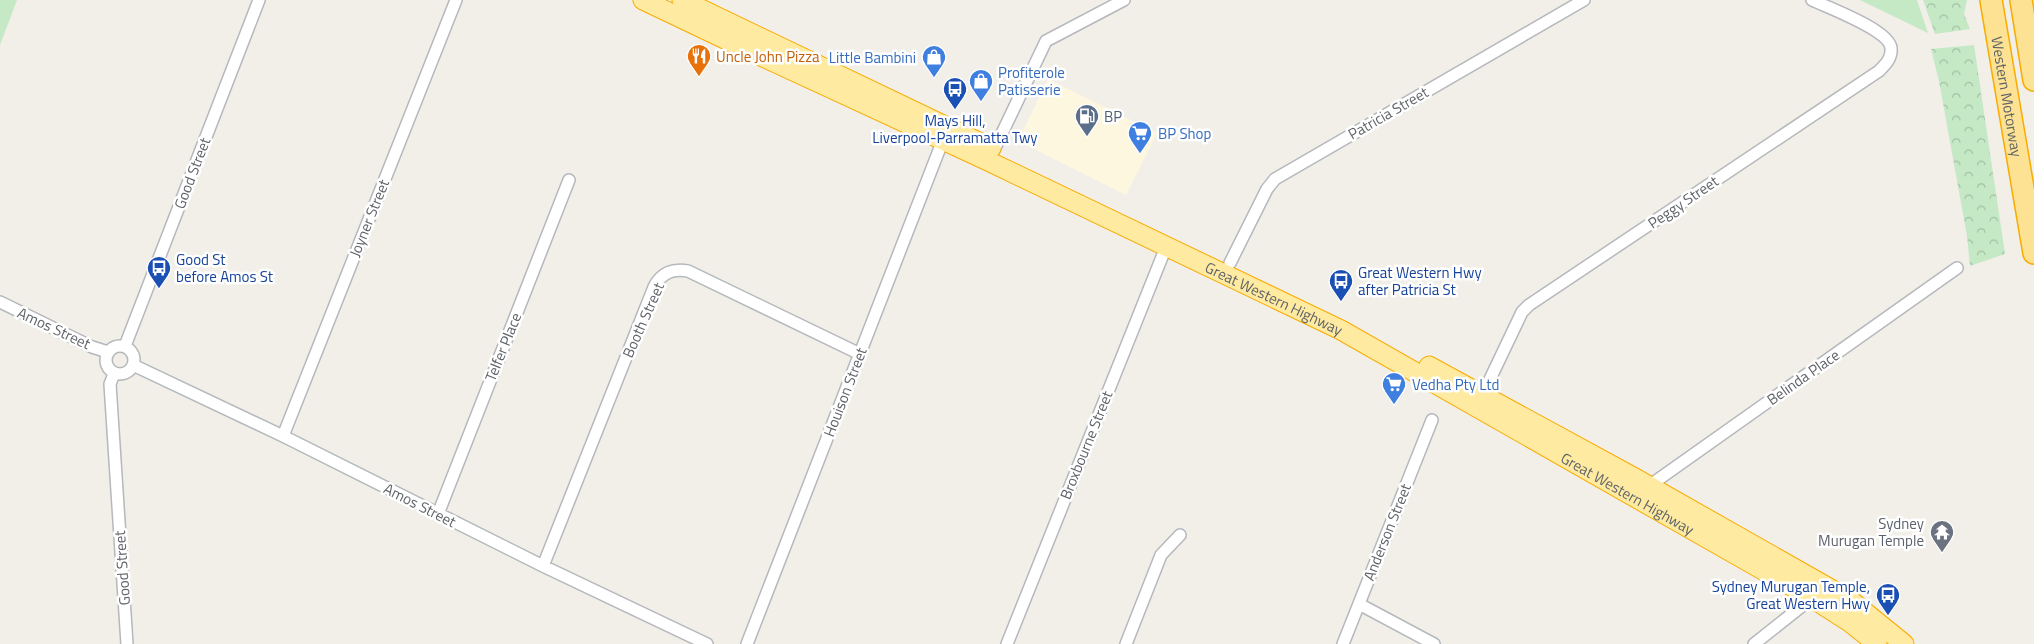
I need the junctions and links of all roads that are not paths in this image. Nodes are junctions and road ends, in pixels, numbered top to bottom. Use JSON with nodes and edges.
{"nodes":[{"id":1,"x":259,"y":0,"type":"edge"},
{"id":2,"x":456,"y":0,"type":"edge"},
{"id":3,"x":643,"y":0,"type":"edge"},
{"id":4,"x":682,"y":0,"type":"edge"},
{"id":5,"x":1124,"y":0,"type":"edge"},
{"id":6,"x":1584,"y":0,"type":"edge"},
{"id":7,"x":1812,"y":0,"type":"edge"},
{"id":8,"x":1991,"y":0,"type":"edge"},
{"id":9,"x":2021,"y":0,"type":"edge"},
{"id":10,"x":2034,"y":80,"type":"edge"},
{"id":11,"x":943,"y":140,"type":"junction"},
{"id":12,"x":994,"y":150,"type":"junction"},
{"id":13,"x":569,"y":180,"type":"dead end"},
{"id":14,"x":1166,"y":246,"type":"junction"},
{"id":15,"x":2034,"y":252,"type":"edge"},
{"id":16,"x":1230,"y":263,"type":"junction"},
{"id":17,"x":1958,"y":268,"type":"dead end"},
{"id":18,"x":0,"y":302,"type":"edge"},
{"id":19,"x":125,"y":346,"type":"junction"},
{"id":20,"x":108,"y":352,"type":"junction"},
{"id":21,"x":860,"y":354,"type":"junction"},
{"id":22,"x":133,"y":365,"type":"junction"},
{"id":23,"x":114,"y":374,"type":"junction"},
{"id":24,"x":1482,"y":396,"type":"junction"},
{"id":25,"x":1432,"y":420,"type":"dead end"},
{"id":26,"x":283,"y":436,"type":"junction"},
{"id":27,"x":1649,"y":486,"type":"junction"},
{"id":28,"x":438,"y":514,"type":"junction"},
{"id":29,"x":1180,"y":535,"type":"dead end"},
{"id":30,"x":543,"y":566,"type":"junction"},
{"id":31,"x":1812,"y":598,"type":"junction"},
{"id":32,"x":1359,"y":604,"type":"junction"},
{"id":33,"x":127,"y":644,"type":"edge"},
{"id":34,"x":708,"y":644,"type":"edge"},
{"id":35,"x":747,"y":644,"type":"edge"},
{"id":36,"x":1007,"y":644,"type":"edge"},
{"id":37,"x":1126,"y":644,"type":"edge"},
{"id":38,"x":1342,"y":644,"type":"edge"},
{"id":39,"x":1434,"y":644,"type":"edge"},
{"id":40,"x":1754,"y":644,"type":"edge"},
{"id":41,"x":1877,"y":644,"type":"edge"},
{"id":42,"x":1904,"y":644,"type":"edge"}],
"edges":[{"from":1,"to":19,"type":"street","name":"Good Street"},
{"from":2,"to":26,"type":"street","name":"Joyner Street"},
{"from":3,"to":11,"type":"highway","name":"Great Western Highway"},
{"from":4,"to":12,"type":"highway","name":"Great Western Highway"},
{"from":5,"to":12,"type":"street"},
{"from":6,"to":16,"type":"street","name":"Patricia Street"},
{"from":7,"to":24,"type":"street","name":"Peggy Street"},
{"from":8,"to":15,"type":"highway","name":"Western Motorway"},
{"from":9,"to":10,"type":"highway","name":"Western Motorway"},
{"from":11,"to":14,"type":"highway","name":"Great Western Highway"},
{"from":11,"to":21,"type":"street","name":"Houison Street"},
{"from":12,"to":16,"type":"highway","name":"Great Western Highway"},
{"from":13,"to":28,"type":"street","name":"Telfer Place"},
{"from":14,"to":31,"type":"highway","name":"Great Western Highway"},
{"from":14,"to":36,"type":"street","name":"Broxbourne Street"},
{"from":16,"to":24,"type":"highway","name":"Great Western Highway"},
{"from":17,"to":27,"type":"street","name":"Belinda Place"},
{"from":18,"to":20,"type":"street","name":"Amos Street"},
{"from":19,"to":20,"type":"street"},
{"from":19,"to":22,"type":"street"},
{"from":20,"to":23,"type":"street"},
{"from":21,"to":30,"type":"street","name":"Booth Street"},
{"from":21,"to":35,"type":"street","name":"Houison Street"},
{"from":22,"to":23,"type":"street"},
{"from":22,"to":26,"type":"street","name":"Amos Street"},
{"from":23,"to":33,"type":"street","name":"Good Street"},
{"from":24,"to":27,"type":"highway","name":"Great Western Highway"},
{"from":25,"to":32,"type":"street","name":"Anderson Street"},
{"from":26,"to":28,"type":"street","name":"Amos Street"},
{"from":27,"to":42,"type":"highway","name":"Great Western Highway"},
{"from":28,"to":30,"type":"street","name":"Amos Street"},
{"from":29,"to":37,"type":"street"},
{"from":30,"to":34,"type":"street","name":"Amos Street"},
{"from":31,"to":40,"type":"street"},
{"from":31,"to":41,"type":"highway","name":"Great Western Highway"},
{"from":32,"to":38,"type":"street","name":"Anderson Street"},
{"from":32,"to":39,"type":"street"}]}
